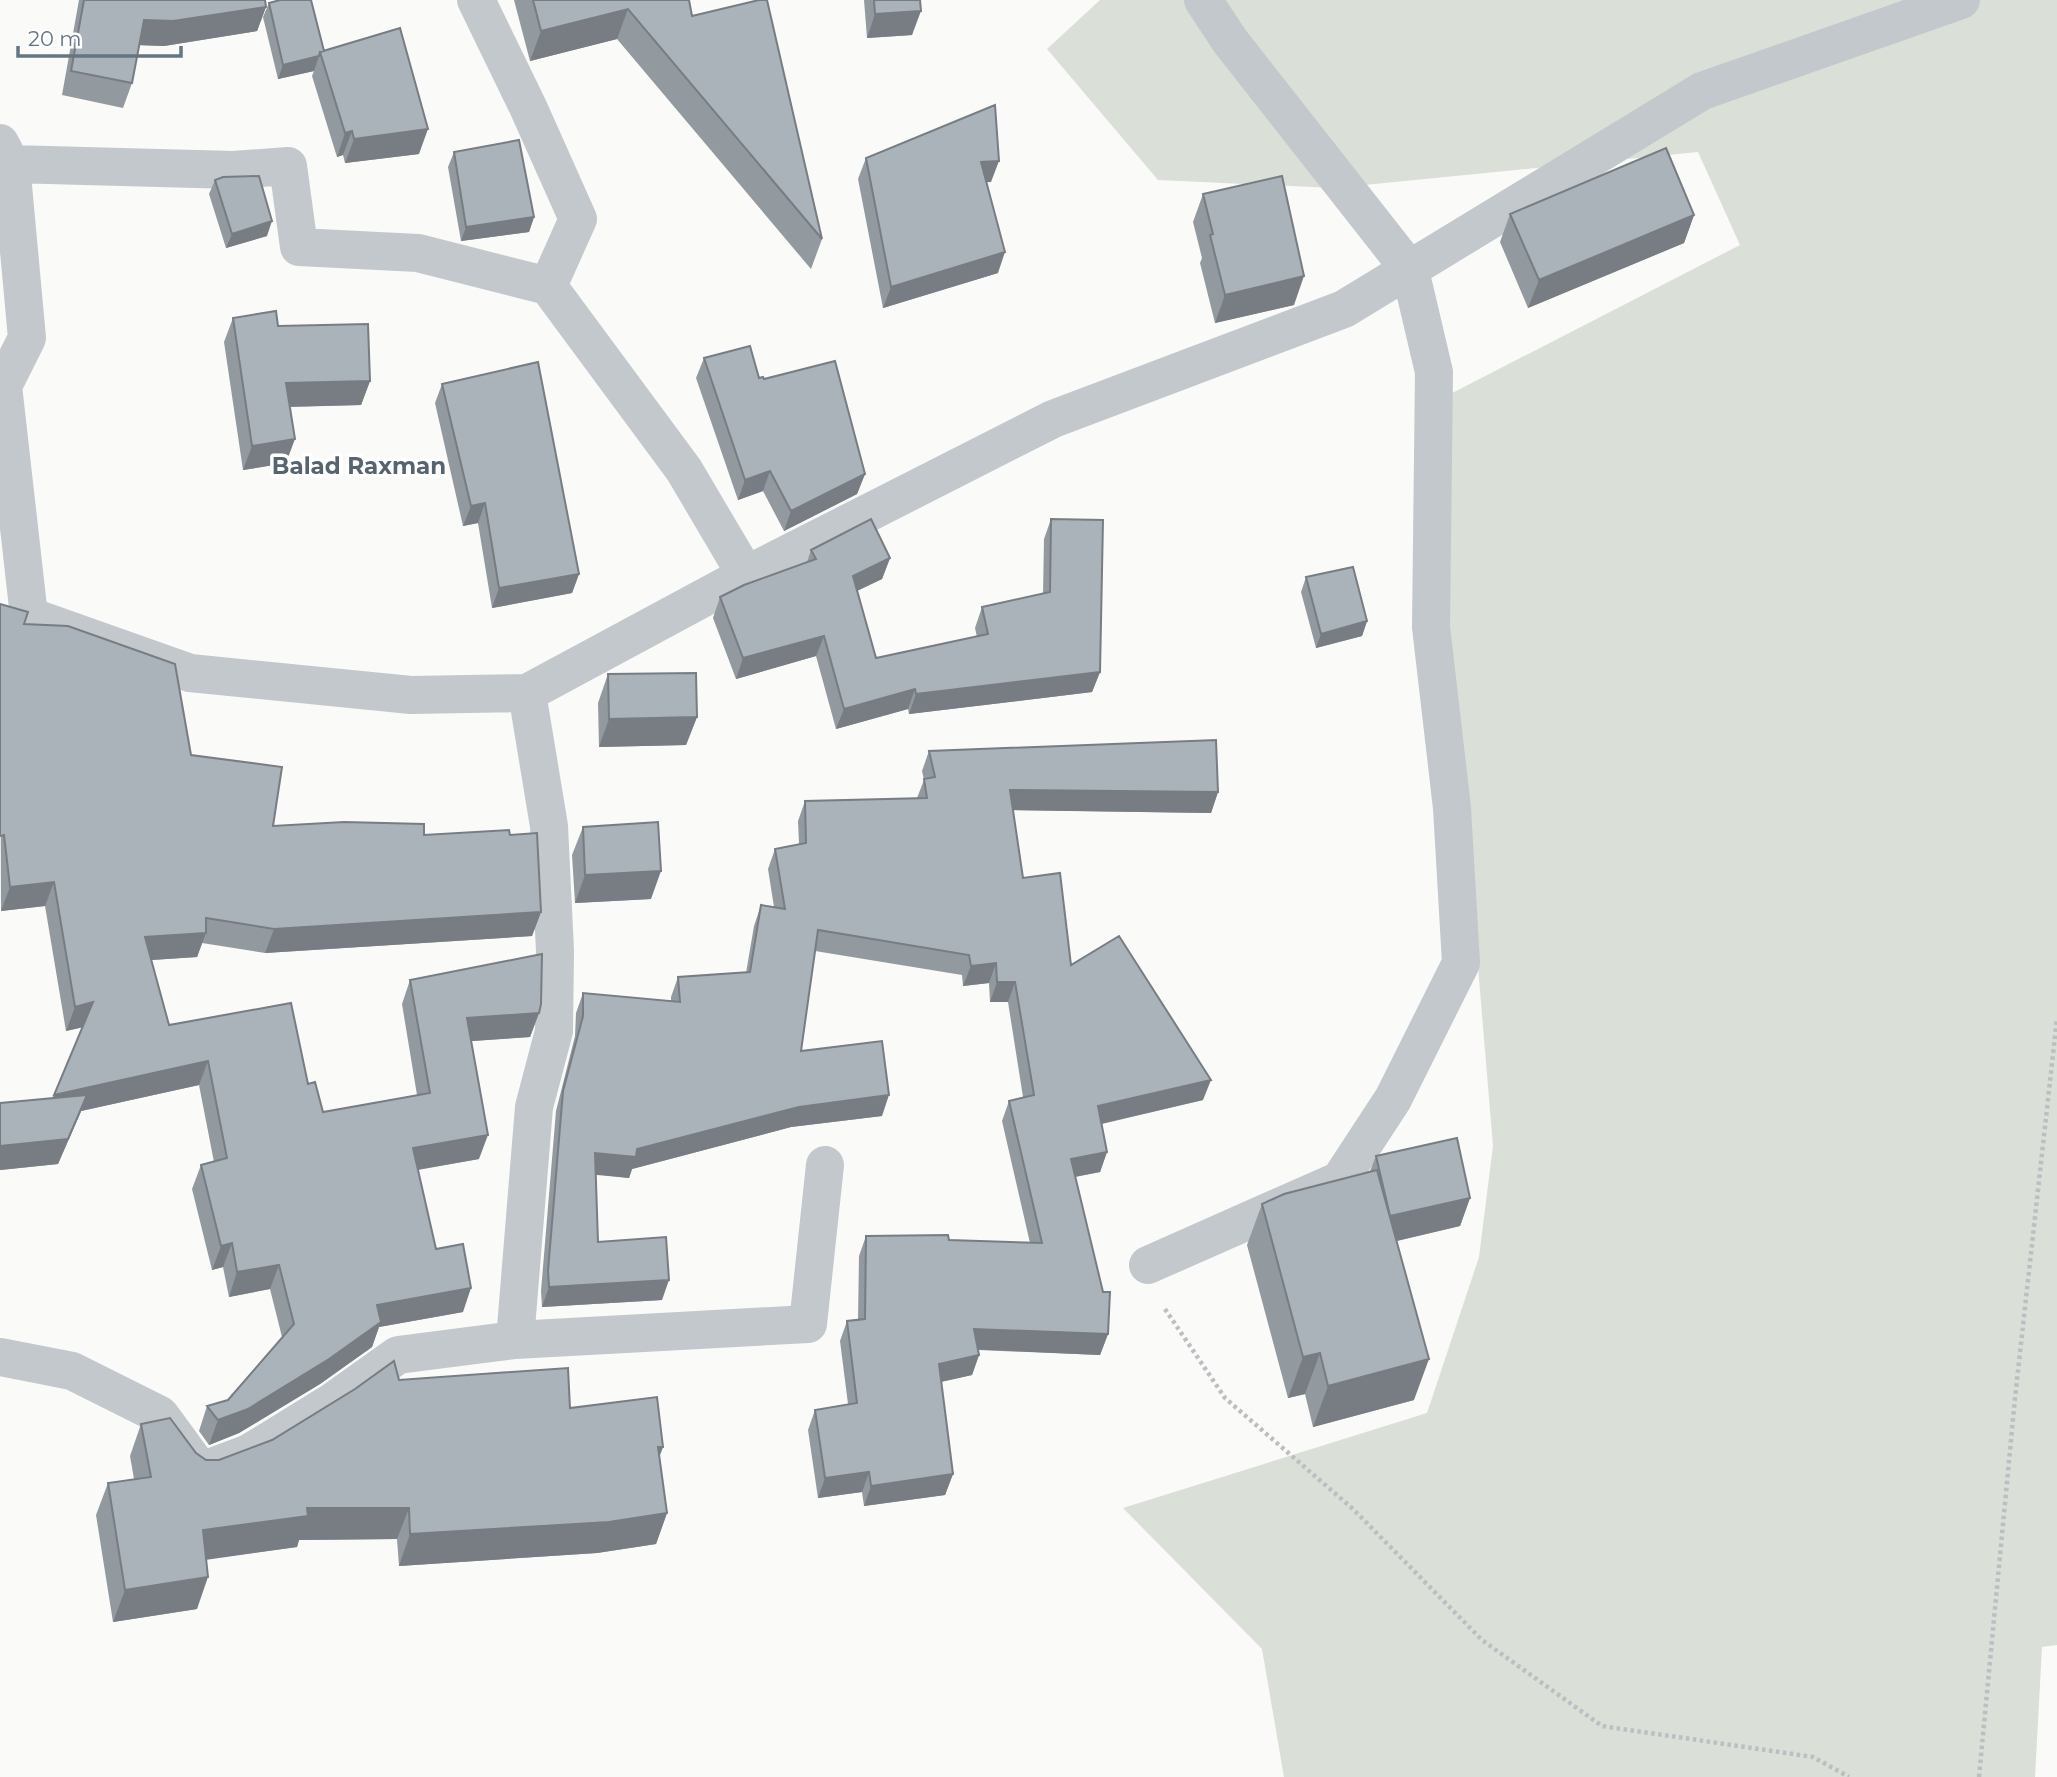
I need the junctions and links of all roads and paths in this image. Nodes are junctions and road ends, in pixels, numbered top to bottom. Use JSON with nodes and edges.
{"nodes":[{"id":1,"x":476,"y":0,"type":"edge"},
{"id":2,"x":1203,"y":0,"type":"edge"},
{"id":3,"x":1961,"y":0,"type":"edge"},
{"id":4,"x":4,"y":157,"type":"edge"},
{"id":5,"x":1410,"y":270,"type":"junction"},
{"id":6,"x":548,"y":286,"type":"junction"},
{"id":7,"x":14,"y":340,"type":"edge"},
{"id":8,"x":746,"y":575,"type":"junction"},
{"id":9,"x":15,"y":611,"type":"edge"},
{"id":10,"x":527,"y":693,"type":"junction"},
{"id":11,"x":2057,"y":1018,"type":"edge"},
{"id":12,"x":825,"y":1165,"type":"dead end"},
{"id":13,"x":1148,"y":1265,"type":"joint"},
{"id":14,"x":515,"y":1340,"type":"junction"},
{"id":15,"x":0,"y":1357,"type":"edge"},
{"id":16,"x":1849,"y":1777,"type":"edge"},
{"id":17,"x":1979,"y":1777,"type":"edge"}],
"edges":[{"from":1,"to":6,"type":"street"},
{"from":2,"to":5,"type":"street"},
{"from":3,"to":5,"type":"street"},
{"from":4,"to":6,"type":"street"},
{"from":4,"to":7,"type":"street"},
{"from":5,"to":8,"type":"street"},
{"from":5,"to":13,"type":"street"},
{"from":6,"to":8,"type":"street"},
{"from":7,"to":9,"type":"street"},
{"from":8,"to":10,"type":"street"},
{"from":9,"to":10,"type":"street"},
{"from":10,"to":14,"type":"street"},
{"from":11,"to":17,"type":"path"},
{"from":12,"to":14,"type":"street"},
{"from":13,"to":16,"type":"path"},
{"from":14,"to":15,"type":"street"}]}
